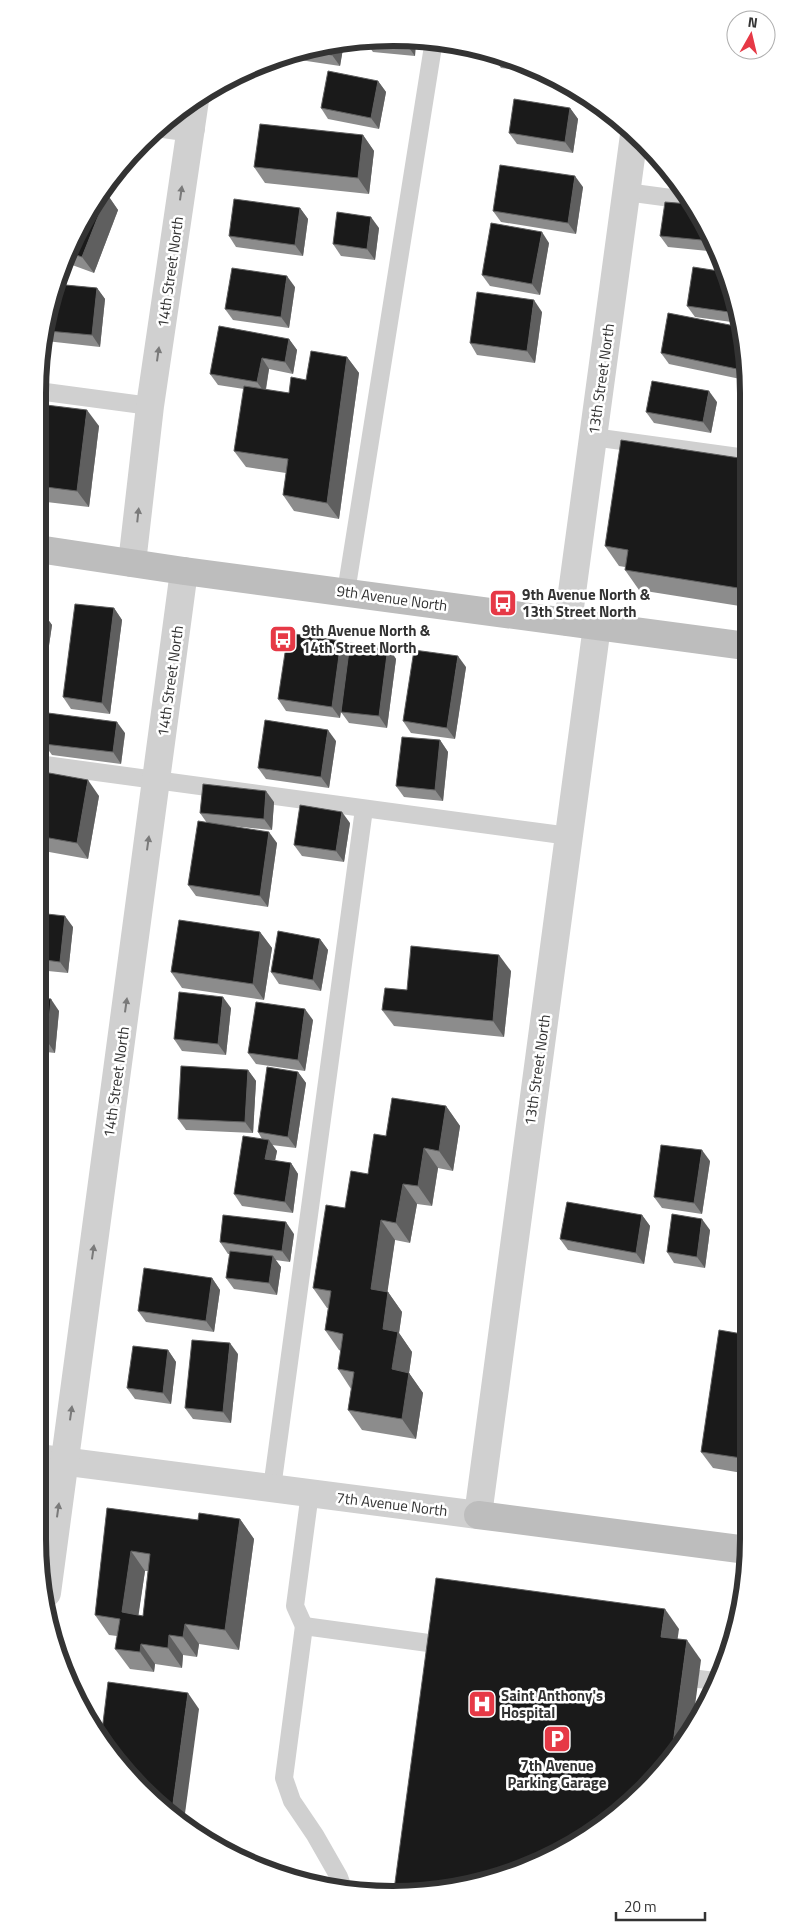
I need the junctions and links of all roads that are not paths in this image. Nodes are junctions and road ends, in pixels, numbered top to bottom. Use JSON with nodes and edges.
{"nodes":[{"id":1,"x":433,"y":49,"type":"edge"},
{"id":2,"x":193,"y":110,"type":"edge"},
{"id":3,"x":172,"y":125,"type":"edge"},
{"id":4,"x":191,"y":128,"type":"junction"},
{"id":5,"x":633,"y":143,"type":"edge"},
{"id":6,"x":626,"y":192,"type":"junction"},
{"id":7,"x":680,"y":199,"type":"edge"},
{"id":8,"x":46,"y":392,"type":"edge"},
{"id":9,"x":150,"y":406,"type":"junction"},
{"id":10,"x":593,"y":437,"type":"junction"},
{"id":11,"x":740,"y":457,"type":"edge"},
{"id":12,"x":46,"y":549,"type":"edge"},
{"id":13,"x":132,"y":563,"type":"junction"},
{"id":14,"x":184,"y":571,"type":"junction"},
{"id":15,"x":346,"y":592,"type":"junction"},
{"id":16,"x":568,"y":622,"type":"junction"},
{"id":17,"x":597,"y":626,"type":"junction"},
{"id":18,"x":740,"y":645,"type":"edge"},
{"id":19,"x":46,"y":765,"type":"edge"},
{"id":20,"x":156,"y":780,"type":"junction"},
{"id":21,"x":364,"y":809,"type":"junction"},
{"id":22,"x":569,"y":836,"type":"junction"},
{"id":23,"x":46,"y":1459,"type":"edge"},
{"id":24,"x":64,"y":1462,"type":"junction"},
{"id":25,"x":272,"y":1488,"type":"junction"},
{"id":26,"x":310,"y":1493,"type":"junction"},
{"id":27,"x":478,"y":1515,"type":"junction"},
{"id":28,"x":740,"y":1549,"type":"edge"},
{"id":29,"x":48,"y":1577,"type":"edge"},
{"id":30,"x":304,"y":1626,"type":"junction"},
{"id":31,"x":444,"y":1645,"type":"edge"},
{"id":32,"x":341,"y":1882,"type":"edge"}],
"edges":[{"from":1,"to":15,"type":"lane"},
{"from":2,"to":4,"type":"street","name":"14th Street North"},
{"from":3,"to":4,"type":"street"},
{"from":9,"to":4,"type":"street","name":"14th Street North","one_way":true},
{"from":5,"to":6,"type":"street","name":"13th Street North"},
{"from":6,"to":7,"type":"lane"},
{"from":6,"to":10,"type":"street","name":"13th Street North"},
{"from":8,"to":9,"type":"lane"},
{"from":13,"to":9,"type":"street","name":"14th Street North","one_way":true},
{"from":10,"to":11,"type":"lane"},
{"from":10,"to":16,"type":"street","name":"13th Street North"},
{"from":12,"to":13,"type":"street","name":"9th Avenue North"},
{"from":13,"to":14,"type":"street","name":"9th Avenue North"},
{"from":14,"to":15,"type":"street","name":"9th Avenue North"},
{"from":14,"to":20,"type":"street","name":"14th Street North"},
{"from":15,"to":16,"type":"street","name":"9th Avenue North"},
{"from":16,"to":17,"type":"street","name":"9th Avenue North"},
{"from":17,"to":18,"type":"street","name":"9th Avenue North"},
{"from":17,"to":22,"type":"street","name":"13th Street North"},
{"from":19,"to":20,"type":"lane"},
{"from":20,"to":21,"type":"lane"},
{"from":24,"to":20,"type":"street","name":"14th Street North","one_way":true},
{"from":21,"to":22,"type":"lane"},
{"from":21,"to":25,"type":"lane"},
{"from":22,"to":27,"type":"street","name":"13th Street North"},
{"from":23,"to":24,"type":"street","name":"7th Avenue North"},
{"from":24,"to":25,"type":"street","name":"7th Avenue North"},
{"from":29,"to":24,"type":"street","name":"14th Street North","one_way":true},
{"from":25,"to":26,"type":"street","name":"7th Avenue North"},
{"from":26,"to":27,"type":"street","name":"7th Avenue North"},
{"from":26,"to":30,"type":"lane"},
{"from":27,"to":28,"type":"street","name":"7th Avenue North"},
{"from":30,"to":31,"type":"lane"},
{"from":30,"to":32,"type":"lane"}]}
